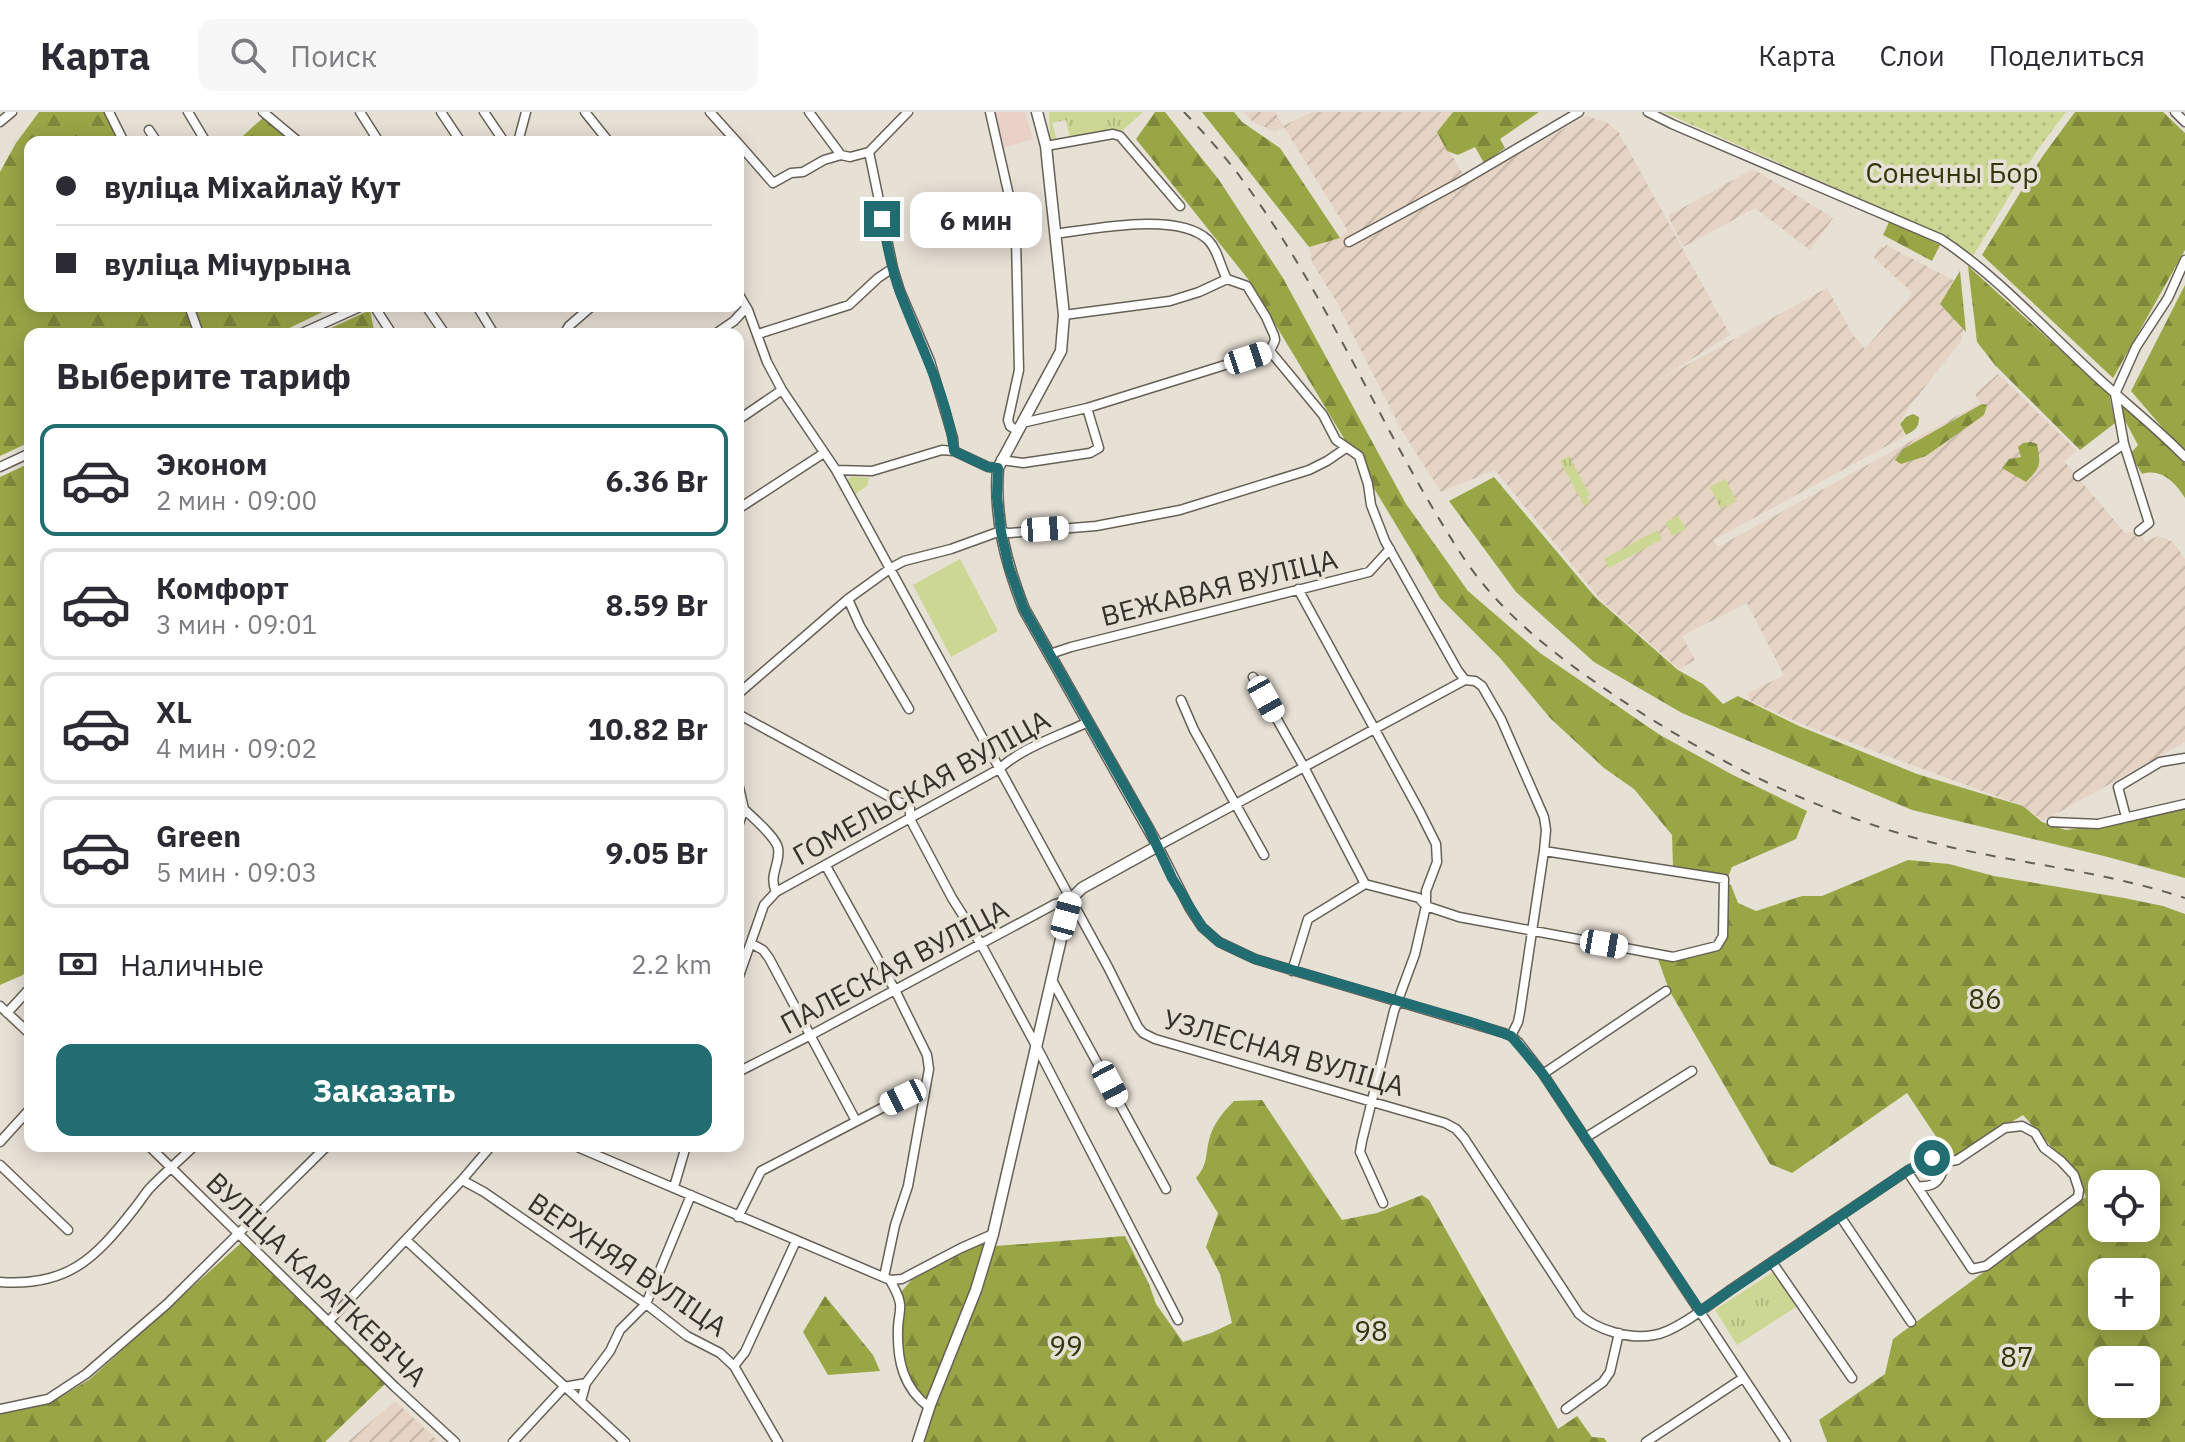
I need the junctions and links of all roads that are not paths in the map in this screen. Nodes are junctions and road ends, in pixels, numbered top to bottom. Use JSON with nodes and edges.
{"nodes":[{"id":1,"x":12,"y":112,"type":"edge"},
{"id":2,"x":109,"y":112,"type":"edge"},
{"id":3,"x":188,"y":112,"type":"edge"},
{"id":4,"x":263,"y":112,"type":"edge"},
{"id":5,"x":360,"y":112,"type":"edge"},
{"id":6,"x":441,"y":112,"type":"edge"},
{"id":7,"x":484,"y":112,"type":"edge"},
{"id":8,"x":526,"y":112,"type":"edge"},
{"id":9,"x":585,"y":112,"type":"edge"},
{"id":10,"x":710,"y":112,"type":"edge"},
{"id":11,"x":809,"y":112,"type":"edge"},
{"id":12,"x":990,"y":112,"type":"edge"},
{"id":13,"x":1037,"y":112,"type":"edge"},
{"id":14,"x":1579,"y":112,"type":"edge"},
{"id":15,"x":1648,"y":112,"type":"edge"},
{"id":16,"x":2175,"y":112,"type":"edge"},
{"id":17,"x":906,"y":113,"type":"edge"},
{"id":18,"x":0,"y":122,"type":"edge"},
{"id":19,"x":2185,"y":122,"type":"edge"},
{"id":20,"x":149,"y":130,"type":"dead end"},
{"id":21,"x":121,"y":136,"type":"edge"},
{"id":22,"x":153,"y":136,"type":"edge"},
{"id":23,"x":202,"y":136,"type":"edge"},
{"id":24,"x":292,"y":136,"type":"edge"},
{"id":25,"x":375,"y":136,"type":"edge"},
{"id":26,"x":457,"y":136,"type":"edge"},
{"id":27,"x":501,"y":136,"type":"edge"},
{"id":28,"x":520,"y":136,"type":"edge"},
{"id":29,"x":604,"y":136,"type":"edge"},
{"id":30,"x":732,"y":136,"type":"edge"},
{"id":31,"x":1046,"y":146,"type":"junction"},
{"id":32,"x":744,"y":149,"type":"edge"},
{"id":33,"x":869,"y":152,"type":"junction"},
{"id":34,"x":846,"y":156,"type":"junction"},
{"id":35,"x":1180,"y":206,"type":"dead end"},
{"id":36,"x":1055,"y":234,"type":"junction"},
{"id":37,"x":1349,"y":242,"type":"dead end"},
{"id":38,"x":2185,"y":260,"type":"edge"},
{"id":39,"x":893,"y":268,"type":"junction"},
{"id":40,"x":1227,"y":279,"type":"junction"},
{"id":41,"x":744,"y":304,"type":"edge"},
{"id":42,"x":746,"y":308,"type":"joint"},
{"id":43,"x":349,"y":312,"type":"edge"},
{"id":44,"x":585,"y":312,"type":"edge"},
{"id":45,"x":742,"y":312,"type":"edge"},
{"id":46,"x":1064,"y":315,"type":"junction"},
{"id":47,"x":734,"y":321,"type":"junction"},
{"id":48,"x":754,"y":325,"type":"junction"},
{"id":49,"x":313,"y":328,"type":"edge"},
{"id":50,"x":568,"y":328,"type":"edge"},
{"id":51,"x":724,"y":328,"type":"edge"},
{"id":52,"x":758,"y":334,"type":"junction"},
{"id":53,"x":1270,"y":351,"type":"junction"},
{"id":54,"x":782,"y":390,"type":"junction"},
{"id":55,"x":2115,"y":394,"type":"junction"},
{"id":56,"x":1087,"y":408,"type":"junction"},
{"id":57,"x":744,"y":416,"type":"edge"},
{"id":58,"x":1020,"y":427,"type":"junction"},
{"id":59,"x":2124,"y":444,"type":"junction"},
{"id":60,"x":1346,"y":448,"type":"junction"},
{"id":61,"x":954,"y":451,"type":"junction"},
{"id":62,"x":824,"y":453,"type":"junction"},
{"id":63,"x":24,"y":456,"type":"edge"},
{"id":64,"x":2185,"y":457,"type":"edge"},
{"id":65,"x":1000,"y":464,"type":"junction"},
{"id":66,"x":0,"y":467,"type":"edge"},
{"id":67,"x":836,"y":470,"type":"junction"},
{"id":68,"x":2078,"y":476,"type":"dead end"},
{"id":69,"x":744,"y":505,"type":"edge"},
{"id":70,"x":2139,"y":531,"type":"dead end"},
{"id":71,"x":1001,"y":532,"type":"junction"},
{"id":72,"x":1390,"y":549,"type":"junction"},
{"id":73,"x":891,"y":568,"type":"junction"},
{"id":74,"x":1298,"y":589,"type":"junction"},
{"id":75,"x":848,"y":599,"type":"junction"},
{"id":76,"x":1050,"y":654,"type":"junction"},
{"id":77,"x":1253,"y":677,"type":"dead end"},
{"id":78,"x":1465,"y":680,"type":"junction"},
{"id":79,"x":744,"y":689,"type":"edge"},
{"id":80,"x":1181,"y":700,"type":"dead end"},
{"id":81,"x":909,"y":709,"type":"dead end"},
{"id":82,"x":744,"y":717,"type":"edge"},
{"id":83,"x":1088,"y":722,"type":"junction"},
{"id":84,"x":1375,"y":730,"type":"junction"},
{"id":85,"x":2185,"y":758,"type":"edge"},
{"id":86,"x":1304,"y":767,"type":"junction"},
{"id":87,"x":999,"y":769,"type":"junction"},
{"id":88,"x":2185,"y":804,"type":"edge"},
{"id":89,"x":1235,"y":805,"type":"junction"},
{"id":90,"x":910,"y":808,"type":"junction"},
{"id":91,"x":744,"y":809,"type":"edge"},
{"id":92,"x":921,"y":813,"type":"junction"},
{"id":93,"x":2126,"y":817,"type":"junction"},
{"id":94,"x":910,"y":819,"type":"junction"},
{"id":95,"x":2052,"y":822,"type":"dead end"},
{"id":96,"x":1158,"y":846,"type":"junction"},
{"id":97,"x":1544,"y":851,"type":"junction"},
{"id":98,"x":1264,"y":855,"type":"dead end"},
{"id":99,"x":826,"y":866,"type":"junction"},
{"id":100,"x":1365,"y":884,"type":"junction"},
{"id":101,"x":776,"y":892,"type":"junction"},
{"id":102,"x":1070,"y":900,"type":"junction"},
{"id":103,"x":1426,"y":906,"type":"junction"},
{"id":104,"x":1532,"y":932,"type":"junction"},
{"id":105,"x":752,"y":944,"type":"junction"},
{"id":106,"x":981,"y":944,"type":"junction"},
{"id":107,"x":744,"y":964,"type":"edge"},
{"id":108,"x":1292,"y":971,"type":"junction"},
{"id":109,"x":1052,"y":980,"type":"junction"},
{"id":110,"x":895,"y":990,"type":"junction"},
{"id":111,"x":1666,"y":991,"type":"dead end"},
{"id":112,"x":24,"y":993,"type":"edge"},
{"id":113,"x":1398,"y":1002,"type":"junction"},
{"id":114,"x":4,"y":1010,"type":"edge"},
{"id":115,"x":24,"y":1028,"type":"edge"},
{"id":116,"x":811,"y":1035,"type":"junction"},
{"id":117,"x":1511,"y":1036,"type":"junction"},
{"id":118,"x":1036,"y":1046,"type":"junction"},
{"id":119,"x":744,"y":1069,"type":"edge"},
{"id":120,"x":1692,"y":1071,"type":"dead end"},
{"id":121,"x":1543,"y":1074,"type":"junction"},
{"id":122,"x":926,"y":1085,"type":"junction"},
{"id":123,"x":1371,"y":1101,"type":"junction"},
{"id":124,"x":24,"y":1116,"type":"edge"},
{"id":125,"x":856,"y":1121,"type":"junction"},
{"id":126,"x":1585,"y":1138,"type":"junction"},
{"id":127,"x":0,"y":1142,"type":"edge"},
{"id":128,"x":155,"y":1152,"type":"edge"},
{"id":129,"x":188,"y":1152,"type":"edge"},
{"id":130,"x":321,"y":1152,"type":"edge"},
{"id":131,"x":486,"y":1152,"type":"edge"},
{"id":132,"x":589,"y":1152,"type":"edge"},
{"id":133,"x":684,"y":1152,"type":"edge"},
{"id":134,"x":1939,"y":1163,"type":"junction"},
{"id":135,"x":0,"y":1165,"type":"edge"},
{"id":136,"x":172,"y":1168,"type":"junction"},
{"id":137,"x":471,"y":1170,"type":"junction"},
{"id":138,"x":1907,"y":1171,"type":"junction"},
{"id":139,"x":462,"y":1180,"type":"junction"},
{"id":140,"x":1918,"y":1186,"type":"junction"},
{"id":141,"x":674,"y":1187,"type":"junction"},
{"id":142,"x":1166,"y":1189,"type":"dead end"},
{"id":143,"x":484,"y":1192,"type":"junction"},
{"id":144,"x":691,"y":1195,"type":"junction"},
{"id":145,"x":1383,"y":1203,"type":"dead end"},
{"id":146,"x":1840,"y":1216,"type":"junction"},
{"id":147,"x":738,"y":1217,"type":"junction"},
{"id":148,"x":68,"y":1230,"type":"dead end"},
{"id":149,"x":239,"y":1233,"type":"junction"},
{"id":150,"x":993,"y":1234,"type":"junction"},
{"id":151,"x":406,"y":1240,"type":"junction"},
{"id":152,"x":796,"y":1241,"type":"junction"},
{"id":153,"x":1772,"y":1262,"type":"junction"},
{"id":154,"x":887,"y":1279,"type":"junction"},
{"id":155,"x":0,"y":1282,"type":"edge"},
{"id":156,"x":646,"y":1304,"type":"junction"},
{"id":157,"x":1700,"y":1311,"type":"junction"},
{"id":158,"x":1178,"y":1320,"type":"dead end"},
{"id":159,"x":328,"y":1322,"type":"junction"},
{"id":160,"x":1911,"y":1322,"type":"dead end"},
{"id":161,"x":1619,"y":1333,"type":"junction"},
{"id":162,"x":734,"y":1366,"type":"junction"},
{"id":163,"x":1743,"y":1378,"type":"junction"},
{"id":164,"x":1852,"y":1378,"type":"dead end"},
{"id":165,"x":586,"y":1383,"type":"junction"},
{"id":166,"x":564,"y":1387,"type":"junction"},
{"id":167,"x":581,"y":1401,"type":"junction"},
{"id":168,"x":929,"y":1407,"type":"junction"},
{"id":169,"x":0,"y":1409,"type":"edge"},
{"id":170,"x":1566,"y":1409,"type":"dead end"},
{"id":171,"x":455,"y":1442,"type":"edge"},
{"id":172,"x":513,"y":1442,"type":"edge"},
{"id":173,"x":625,"y":1442,"type":"edge"},
{"id":174,"x":778,"y":1442,"type":"edge"},
{"id":175,"x":917,"y":1442,"type":"edge"},
{"id":176,"x":1646,"y":1442,"type":"edge"},
{"id":177,"x":1786,"y":1442,"type":"edge"}],
"edges":[{"from":1,"to":18,"type":"street"},
{"from":2,"to":21,"type":"street"},
{"from":3,"to":23,"type":"street"},
{"from":4,"to":24,"type":"street"},
{"from":5,"to":25,"type":"street"},
{"from":6,"to":26,"type":"street"},
{"from":7,"to":27,"type":"street"},
{"from":8,"to":28,"type":"street"},
{"from":9,"to":29,"type":"street"},
{"from":10,"to":30,"type":"street"},
{"from":11,"to":34,"type":"street"},
{"from":12,"to":58,"type":"street"},
{"from":13,"to":31,"type":"main road"},
{"from":14,"to":37,"type":"street"},
{"from":15,"to":55,"type":"street"},
{"from":16,"to":19,"type":"street"},
{"from":17,"to":33,"type":"street"},
{"from":20,"to":22,"type":"street"},
{"from":31,"to":35,"type":"street"},
{"from":31,"to":36,"type":"main road"},
{"from":32,"to":34,"type":"street"},
{"from":33,"to":34,"type":"street"},
{"from":33,"to":39,"type":"street"},
{"from":36,"to":40,"type":"street"},
{"from":36,"to":46,"type":"main road"},
{"from":38,"to":55,"type":"street"},
{"from":39,"to":52,"type":"street"},
{"from":39,"to":61,"type":"street"},
{"from":40,"to":46,"type":"street"},
{"from":40,"to":53,"type":"street"},
{"from":41,"to":42,"type":"street","name":"УЗЛЕСНАЯ ВУЛІЦА"},
{"from":42,"to":48,"type":"street","name":"УЗЛЕСНАЯ ВУЛІЦА"},
{"from":43,"to":49,"type":"street"},
{"from":44,"to":50,"type":"street"},
{"from":45,"to":47,"type":"street"},
{"from":46,"to":58,"type":"main road"},
{"from":47,"to":48,"type":"street"},
{"from":47,"to":51,"type":"street"},
{"from":48,"to":52,"type":"street","name":"УЗЛЕСНАЯ ВУЛІЦА"},
{"from":52,"to":54,"type":"street","name":"УЗЛЕСНАЯ ВУЛІЦА"},
{"from":53,"to":56,"type":"street"},
{"from":53,"to":60,"type":"street"},
{"from":54,"to":57,"type":"street"},
{"from":54,"to":62,"type":"street","name":"УЗЛЕСНАЯ ВУЛІЦА"},
{"from":55,"to":59,"type":"street"},
{"from":55,"to":64,"type":"street"},
{"from":56,"to":58,"type":"street"},
{"from":56,"to":65,"type":"street"},
{"from":58,"to":65,"type":"main road"},
{"from":59,"to":68,"type":"street"},
{"from":59,"to":70,"type":"street"},
{"from":60,"to":71,"type":"street"},
{"from":60,"to":72,"type":"street"},
{"from":61,"to":65,"type":"street"},
{"from":61,"to":67,"type":"street"},
{"from":62,"to":67,"type":"street","name":"УЗЛЕСНАЯ ВУЛІЦА"},
{"from":62,"to":69,"type":"street"},
{"from":63,"to":66,"type":"street"},
{"from":65,"to":71,"type":"main road"},
{"from":67,"to":73,"type":"street","name":"УЗЛЕСНАЯ ВУЛІЦА"},
{"from":71,"to":73,"type":"street"},
{"from":71,"to":76,"type":"main road"},
{"from":72,"to":74,"type":"street","name":"ВЕЖАВАЯ ВУЛІЦА"},
{"from":72,"to":78,"type":"street"},
{"from":73,"to":75,"type":"street"},
{"from":73,"to":87,"type":"street","name":"УЗЛЕСНАЯ ВУЛІЦА"},
{"from":74,"to":76,"type":"street","name":"ВЕЖАВАЯ ВУЛІЦА"},
{"from":74,"to":84,"type":"street"},
{"from":75,"to":79,"type":"street"},
{"from":75,"to":81,"type":"street"},
{"from":76,"to":83,"type":"main road"},
{"from":77,"to":86,"type":"street"},
{"from":78,"to":84,"type":"street"},
{"from":78,"to":97,"type":"street"},
{"from":80,"to":89,"type":"street"},
{"from":82,"to":90,"type":"street"},
{"from":83,"to":87,"type":"street","name":"ГОМЕЛЬСКАЯ ВУЛІЦА"},
{"from":83,"to":96,"type":"main road"},
{"from":84,"to":86,"type":"street"},
{"from":84,"to":103,"type":"street"},
{"from":85,"to":93,"type":"street"},
{"from":86,"to":89,"type":"street"},
{"from":86,"to":100,"type":"street"},
{"from":87,"to":92,"type":"street","name":"ГОМЕЛЬСКАЯ ВУЛІЦА"},
{"from":87,"to":102,"type":"street","name":"УЗЛЕСНАЯ ВУЛІЦА"},
{"from":88,"to":93,"type":"street"},
{"from":89,"to":96,"type":"street"},
{"from":89,"to":98,"type":"street"},
{"from":90,"to":92,"type":"street"},
{"from":90,"to":94,"type":"street"},
{"from":91,"to":101,"type":"street"},
{"from":92,"to":94,"type":"street","name":"ГОМЕЛЬСКАЯ ВУЛІЦА"},
{"from":93,"to":95,"type":"street"},
{"from":94,"to":99,"type":"street","name":"ГОМЕЛЬСКАЯ ВУЛІЦА"},
{"from":94,"to":106,"type":"street"},
{"from":96,"to":102,"type":"main road"},
{"from":96,"to":108,"type":"street"},
{"from":97,"to":104,"type":"street"},
{"from":97,"to":104,"type":"street"},
{"from":99,"to":101,"type":"street","name":"ГОМЕЛЬСКАЯ ВУЛІЦА"},
{"from":99,"to":110,"type":"street"},
{"from":100,"to":103,"type":"street"},
{"from":100,"to":108,"type":"street"},
{"from":101,"to":105,"type":"street"},
{"from":102,"to":106,"type":"street","name":"ПАЛЕСКАЯ ВУЛІЦА"},
{"from":102,"to":109,"type":"main road"},
{"from":102,"to":123,"type":"street","name":"УЗЛЕСНАЯ ВУЛІЦА"},
{"from":103,"to":104,"type":"street"},
{"from":103,"to":113,"type":"street"},
{"from":104,"to":117,"type":"street"},
{"from":105,"to":107,"type":"street"},
{"from":105,"to":116,"type":"street"},
{"from":106,"to":110,"type":"street","name":"ПАЛЕСКАЯ ВУЛІЦА"},
{"from":106,"to":118,"type":"street"},
{"from":108,"to":113,"type":"street"},
{"from":109,"to":118,"type":"main road"},
{"from":109,"to":142,"type":"street"},
{"from":110,"to":116,"type":"street","name":"ПАЛЕСКАЯ ВУЛІЦА"},
{"from":110,"to":122,"type":"street"},
{"from":111,"to":121,"type":"street"},
{"from":112,"to":114,"type":"street"},
{"from":113,"to":117,"type":"street"},
{"from":113,"to":123,"type":"street"},
{"from":114,"to":115,"type":"street"},
{"from":116,"to":119,"type":"street","name":"ПАЛЕСКАЯ ВУЛІЦА"},
{"from":116,"to":125,"type":"street"},
{"from":117,"to":121,"type":"street"},
{"from":118,"to":150,"type":"main road"},
{"from":118,"to":158,"type":"street"},
{"from":120,"to":126,"type":"street"},
{"from":121,"to":126,"type":"street"},
{"from":122,"to":125,"type":"street"},
{"from":122,"to":154,"type":"street"},
{"from":123,"to":145,"type":"street"},
{"from":123,"to":161,"type":"street","name":"УЗЛЕСНАЯ ВУЛІЦА"},
{"from":124,"to":127,"type":"street"},
{"from":125,"to":147,"type":"street"},
{"from":126,"to":157,"type":"street"},
{"from":128,"to":136,"type":"street","name":"ВУЛІЦА КАРАТКЕВІЧА"},
{"from":129,"to":136,"type":"street"},
{"from":130,"to":149,"type":"street"},
{"from":131,"to":137,"type":"street"},
{"from":132,"to":141,"type":"street"},
{"from":133,"to":141,"type":"street"},
{"from":134,"to":138,"type":"street"},
{"from":134,"to":140,"type":"street"},
{"from":134,"to":140,"type":"street"},
{"from":135,"to":148,"type":"street"},
{"from":136,"to":149,"type":"street","name":"ВУЛІЦА КАРАТКЕВІЧА"},
{"from":136,"to":155,"type":"street"},
{"from":137,"to":139,"type":"street"},
{"from":137,"to":143,"type":"street"},
{"from":138,"to":140,"type":"street"},
{"from":138,"to":146,"type":"street","name":"УЗЛЕСНАЯ ВУЛІЦА"},
{"from":139,"to":143,"type":"street","name":"ВЕРХНЯЯ ВУЛІЦА"},
{"from":139,"to":151,"type":"street"},
{"from":141,"to":144,"type":"street"},
{"from":143,"to":156,"type":"street","name":"ВЕРХНЯЯ ВУЛІЦА"},
{"from":144,"to":147,"type":"street"},
{"from":144,"to":156,"type":"street"},
{"from":146,"to":153,"type":"street","name":"УЗЛЕСНАЯ ВУЛІЦА"},
{"from":146,"to":160,"type":"street"},
{"from":147,"to":152,"type":"street"},
{"from":149,"to":159,"type":"street","name":"ВУЛІЦА КАРАТКЕВІЧА"},
{"from":149,"to":169,"type":"street"},
{"from":150,"to":154,"type":"street"},
{"from":150,"to":168,"type":"main road"},
{"from":151,"to":159,"type":"street"},
{"from":151,"to":166,"type":"street"},
{"from":152,"to":154,"type":"street"},
{"from":152,"to":162,"type":"street"},
{"from":153,"to":157,"type":"street","name":"УЗЛЕСНАЯ ВУЛІЦА"},
{"from":153,"to":164,"type":"street"},
{"from":154,"to":168,"type":"street"},
{"from":156,"to":162,"type":"street","name":"ВЕРХНЯЯ ВУЛІЦА"},
{"from":156,"to":165,"type":"street"},
{"from":157,"to":161,"type":"street","name":"УЗЛЕСНАЯ ВУЛІЦА"},
{"from":157,"to":163,"type":"street"},
{"from":159,"to":171,"type":"street","name":"ВУЛІЦА КАРАТКЕВІЧА"},
{"from":161,"to":170,"type":"street"},
{"from":162,"to":174,"type":"street","name":"ВЕРХНЯЯ ВУЛІЦА"},
{"from":163,"to":176,"type":"street"},
{"from":163,"to":177,"type":"street"},
{"from":165,"to":166,"type":"street"},
{"from":165,"to":167,"type":"street"},
{"from":166,"to":167,"type":"street"},
{"from":166,"to":172,"type":"street"},
{"from":167,"to":173,"type":"street"},
{"from":168,"to":175,"type":"main road"}]}
